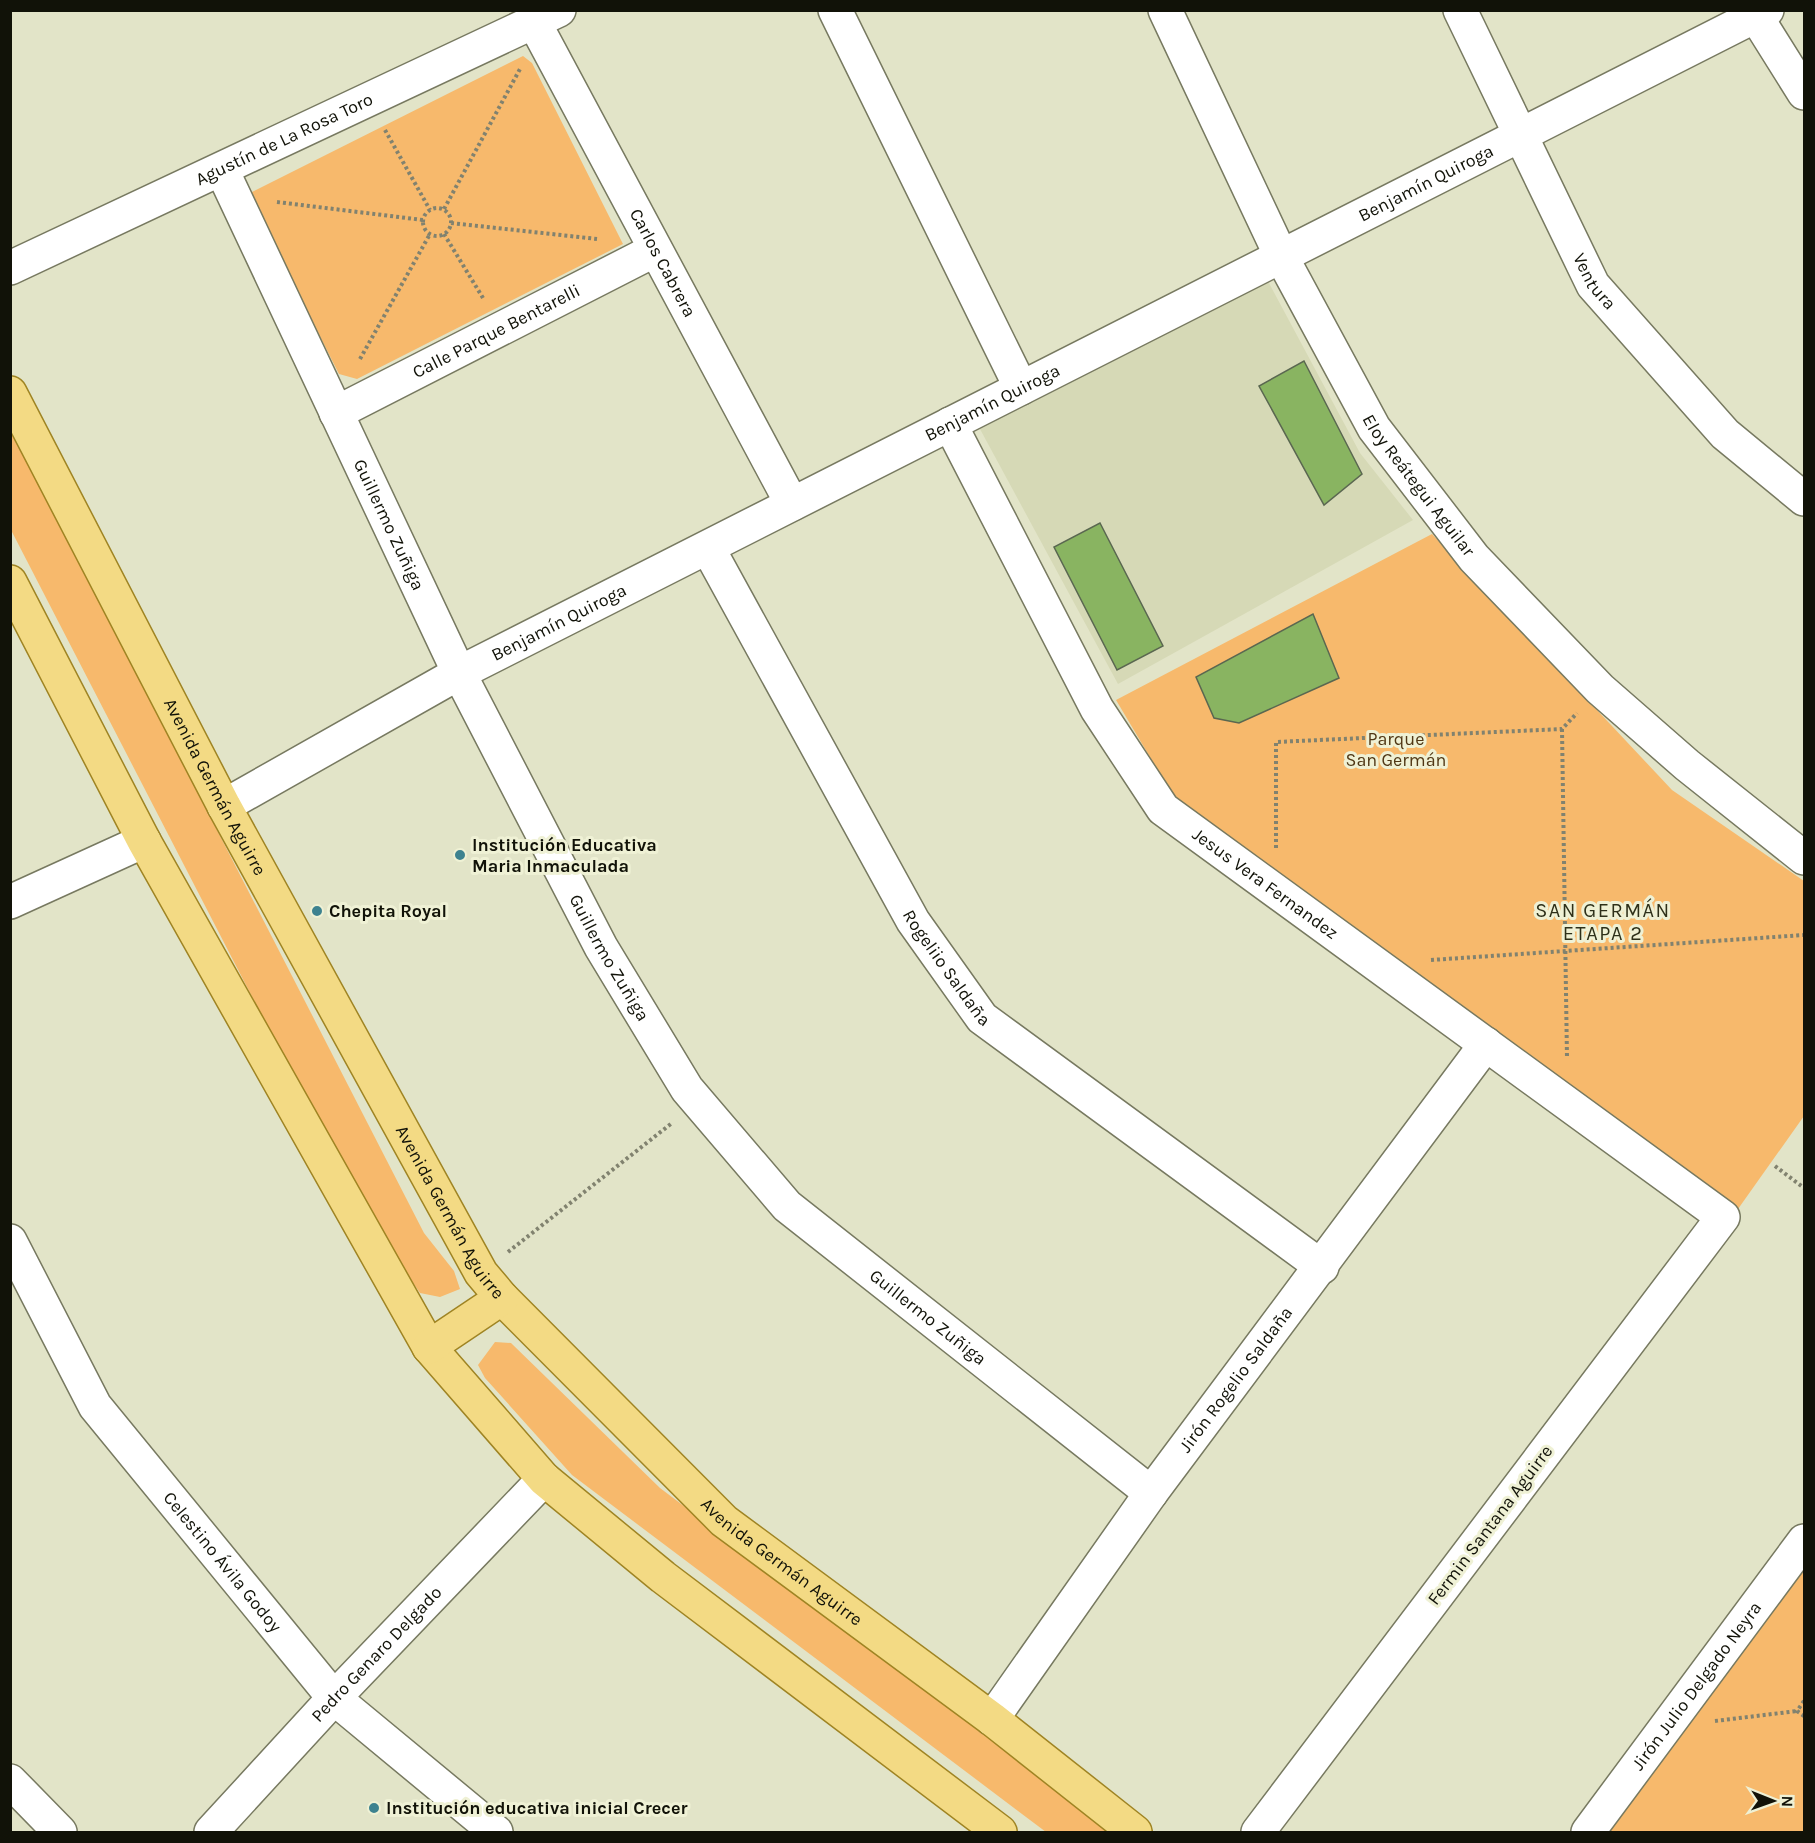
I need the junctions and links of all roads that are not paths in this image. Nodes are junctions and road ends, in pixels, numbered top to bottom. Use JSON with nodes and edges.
{"nodes":[{"id":1,"x":835,"y":10,"type":"edge"},
{"id":2,"x":1164,"y":10,"type":"edge"},
{"id":3,"x":1460,"y":10,"type":"edge"},
{"id":4,"x":1758,"y":13,"type":"edge"},
{"id":5,"x":547,"y":16,"type":"edge"},
{"id":6,"x":1804,"y":93,"type":"edge"},
{"id":7,"x":1520,"y":135,"type":"junction"},
{"id":8,"x":222,"y":170,"type":"junction"},
{"id":9,"x":655,"y":250,"type":"junction"},
{"id":10,"x":1281,"y":256,"type":"junction"},
{"id":11,"x":10,"y":268,"type":"edge"},
{"id":12,"x":1022,"y":388,"type":"junction"},
{"id":13,"x":10,"y":393,"type":"edge"},
{"id":14,"x":336,"y":413,"type":"junction"},
{"id":15,"x":950,"y":424,"type":"junction"},
{"id":16,"x":1804,"y":499,"type":"edge"},
{"id":17,"x":792,"y":504,"type":"junction"},
{"id":18,"x":708,"y":548,"type":"junction"},
{"id":19,"x":10,"y":582,"type":"edge"},
{"id":20,"x":459,"y":673,"type":"junction"},
{"id":21,"x":224,"y":806,"type":"junction"},
{"id":22,"x":144,"y":841,"type":"junction"},
{"id":23,"x":1804,"y":858,"type":"edge"},
{"id":24,"x":10,"y":902,"type":"edge"},
{"id":25,"x":1486,"y":1044,"type":"junction"},
{"id":26,"x":1723,"y":1217,"type":"joint"},
{"id":27,"x":10,"y":1241,"type":"edge"},
{"id":28,"x":1322,"y":1267,"type":"junction"},
{"id":29,"x":502,"y":1298,"type":"junction"},
{"id":30,"x":429,"y":1347,"type":"junction"},
{"id":31,"x":544,"y":1479,"type":"junction"},
{"id":32,"x":1151,"y":1493,"type":"junction"},
{"id":33,"x":1804,"y":1540,"type":"edge"},
{"id":34,"x":334,"y":1698,"type":"junction"},
{"id":35,"x":992,"y":1719,"type":"junction"},
{"id":36,"x":10,"y":1781,"type":"edge"},
{"id":37,"x":60,"y":1833,"type":"edge"},
{"id":38,"x":211,"y":1833,"type":"edge"},
{"id":39,"x":496,"y":1833,"type":"edge"},
{"id":40,"x":1000,"y":1833,"type":"edge"},
{"id":41,"x":1135,"y":1833,"type":"edge"},
{"id":42,"x":1258,"y":1833,"type":"edge"},
{"id":43,"x":1588,"y":1833,"type":"edge"}],
"edges":[{"from":1,"to":12,"type":"street"},
{"from":2,"to":10,"type":"street","name":"Eloy Reátegui Aguilar"},
{"from":3,"to":7,"type":"street","name":"Ventura"},
{"from":4,"to":6,"type":"street"},
{"from":4,"to":7,"type":"street","name":"Benjamín Quiroga"},
{"from":5,"to":8,"type":"street","name":"Agustín de La Rosa Toro"},
{"from":5,"to":9,"type":"street","name":"Carlos Cabrera"},
{"from":7,"to":10,"type":"street","name":"Benjamín Quiroga"},
{"from":7,"to":16,"type":"street","name":"Ventura"},
{"from":8,"to":11,"type":"street","name":"Agustín de La Rosa Toro"},
{"from":8,"to":14,"type":"street","name":"Guillermo Zuñiga"},
{"from":9,"to":14,"type":"street","name":"Calle Parque Bentarelli"},
{"from":9,"to":17,"type":"street","name":"Carlos Cabrera"},
{"from":10,"to":12,"type":"street","name":"Benjamín Quiroga"},
{"from":10,"to":23,"type":"street","name":"Eloy Reátegui Aguilar"},
{"from":12,"to":15,"type":"street","name":"Benjamín Quiroga"},
{"from":13,"to":21,"type":"main road","name":"Avenida Germán Aguirre"},
{"from":14,"to":20,"type":"street","name":"Guillermo Zuñiga"},
{"from":15,"to":17,"type":"street","name":"Benjamín Quiroga"},
{"from":15,"to":25,"type":"street","name":"Jesus Vera Fernandez"},
{"from":17,"to":18,"type":"street","name":"Benjamín Quiroga"},
{"from":18,"to":20,"type":"street","name":"Benjamín Quiroga"},
{"from":18,"to":28,"type":"street","name":"Rogeliio Saldaña"},
{"from":19,"to":22,"type":"main road"},
{"from":20,"to":21,"type":"street","name":"Benjamín Quiroga"},
{"from":20,"to":32,"type":"street","name":"Guillermo Zuñiga"},
{"from":21,"to":29,"type":"main road","name":"Avenida Germán Aguirre"},
{"from":22,"to":24,"type":"street"},
{"from":22,"to":30,"type":"main road"},
{"from":25,"to":26,"type":"street","name":"Jesus Vera Fernandez"},
{"from":25,"to":28,"type":"street","name":"Jirón Rogelio Saldaña"},
{"from":26,"to":42,"type":"street","name":"Fermin Santana Aguirre"},
{"from":27,"to":34,"type":"street","name":"Celestino Ávila Godoy"},
{"from":28,"to":32,"type":"street","name":"Jirón Rogelio Saldaña"},
{"from":29,"to":30,"type":"main road"},
{"from":29,"to":35,"type":"main road","name":"Avenida Germán Aguirre"},
{"from":30,"to":31,"type":"main road"},
{"from":31,"to":34,"type":"street","name":"Pedro Genaro Delgado"},
{"from":31,"to":40,"type":"main road"},
{"from":32,"to":35,"type":"street","name":"Jirón Rogelio Saldaña"},
{"from":33,"to":43,"type":"street","name":"Jirón Julio Delgado Neyra"},
{"from":34,"to":38,"type":"street","name":"Pedro Genaro Delgado"},
{"from":34,"to":39,"type":"street","name":"Celestino Ávila Godoy"},
{"from":35,"to":41,"type":"main road","name":"Avenida Germán Aguirre"},
{"from":36,"to":37,"type":"street"}]}
